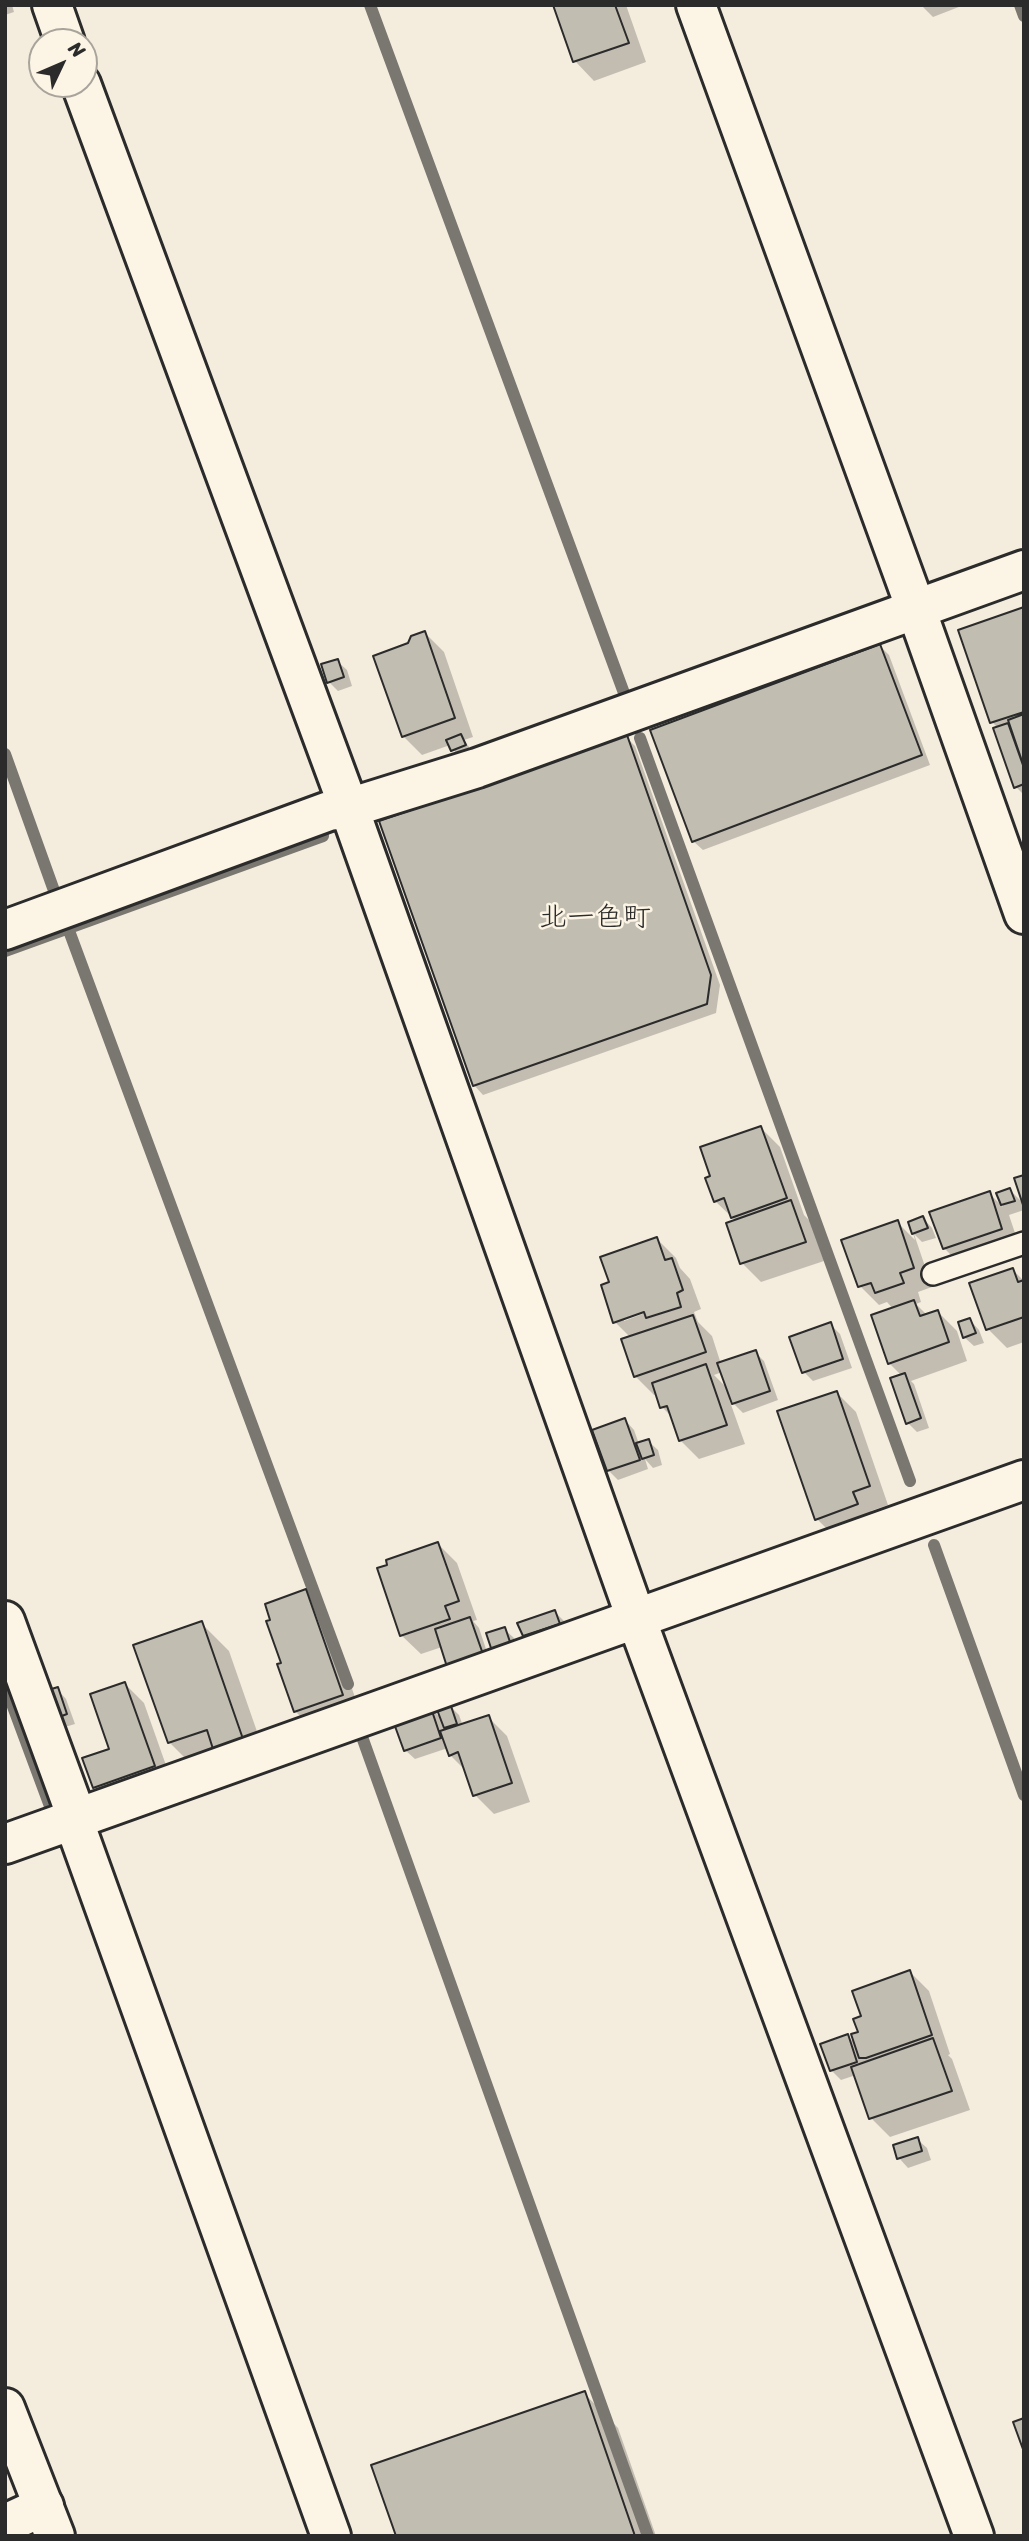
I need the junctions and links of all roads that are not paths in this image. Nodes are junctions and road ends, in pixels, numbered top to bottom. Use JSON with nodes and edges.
{"nodes":[{"id":1,"x":52,"y":5,"type":"edge"},
{"id":2,"x":696,"y":5,"type":"edge"},
{"id":3,"x":60,"y":28,"type":"edge"},
{"id":4,"x":86,"y":98,"type":"edge"},
{"id":5,"x":1024,"y":570,"type":"edge"},
{"id":6,"x":916,"y":609,"type":"junction"},
{"id":7,"x":349,"y":808,"type":"junction"},
{"id":8,"x":1024,"y":914,"type":"edge"},
{"id":9,"x":5,"y":930,"type":"edge"},
{"id":10,"x":1024,"y":1243,"type":"edge"},
{"id":11,"x":933,"y":1274,"type":"dead end"},
{"id":12,"x":1024,"y":1480,"type":"edge"},
{"id":13,"x":636,"y":1618,"type":"junction"},
{"id":14,"x":5,"y":1621,"type":"edge"},
{"id":15,"x":73,"y":1819,"type":"junction"},
{"id":16,"x":5,"y":1844,"type":"edge"},
{"id":17,"x":5,"y":2408,"type":"edge"},
{"id":18,"x":50,"y":2521,"type":"edge"},
{"id":19,"x":5,"y":2524,"type":"edge"},
{"id":20,"x":331,"y":2536,"type":"edge"},
{"id":21,"x":974,"y":2536,"type":"edge"}],
"edges":[{"from":1,"to":3,"type":"street"},
{"from":2,"to":6,"type":"street"},
{"from":4,"to":7,"type":"street"},
{"from":5,"to":6,"type":"street"},
{"from":6,"to":7,"type":"street"},
{"from":6,"to":8,"type":"street"},
{"from":7,"to":9,"type":"street"},
{"from":7,"to":13,"type":"street"},
{"from":10,"to":11,"type":"lane"},
{"from":12,"to":13,"type":"street"},
{"from":13,"to":15,"type":"street"},
{"from":13,"to":21,"type":"street"},
{"from":14,"to":15,"type":"street"},
{"from":15,"to":16,"type":"street"},
{"from":15,"to":20,"type":"street"},
{"from":17,"to":18,"type":"street"},
{"from":18,"to":19,"type":"street"}]}
